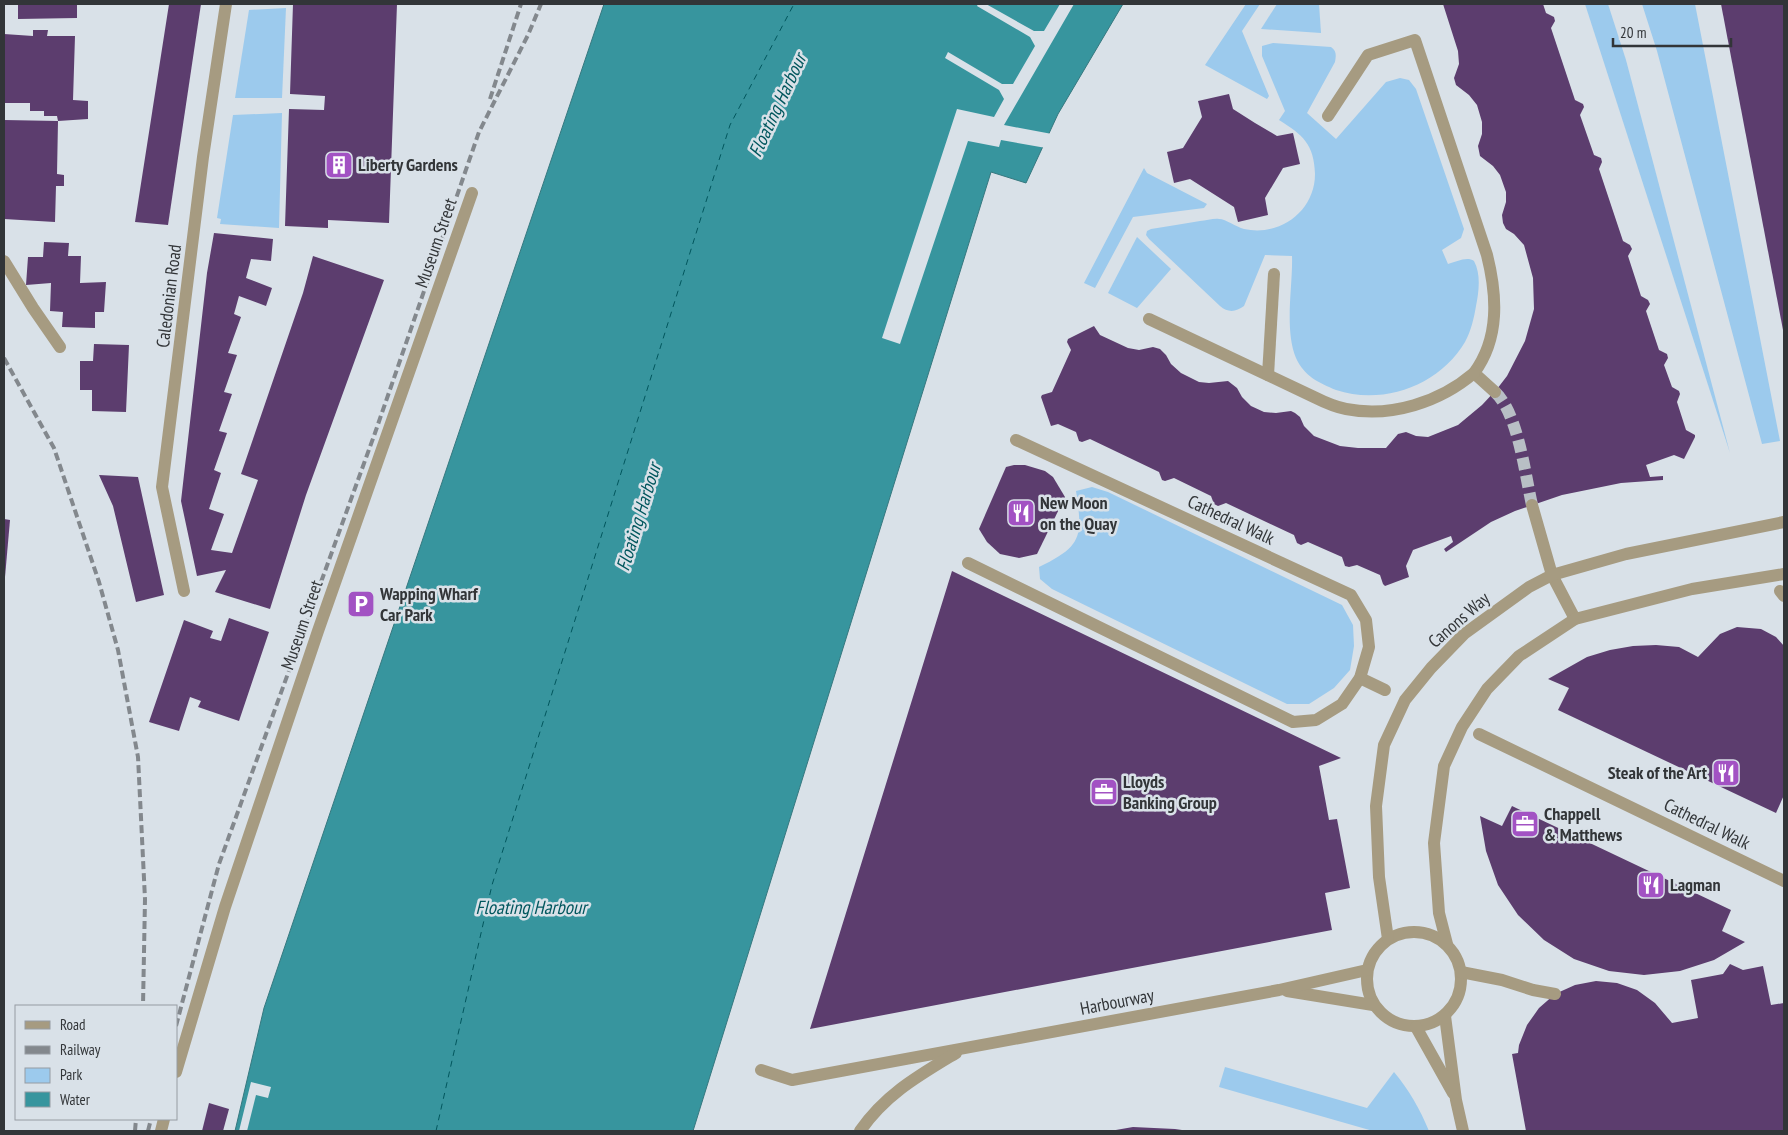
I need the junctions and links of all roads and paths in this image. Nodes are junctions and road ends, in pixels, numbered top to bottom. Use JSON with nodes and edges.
{"nodes":[{"id":1,"x":226,"y":4,"type":"edge"},
{"id":2,"x":1328,"y":116,"type":"dead end"},
{"id":3,"x":472,"y":193,"type":"dead end"},
{"id":4,"x":4,"y":262,"type":"edge"},
{"id":5,"x":1274,"y":274,"type":"dead end"},
{"id":6,"x":1149,"y":319,"type":"dead end"},
{"id":7,"x":60,"y":347,"type":"dead end"},
{"id":8,"x":1474,"y":373,"type":"junction"},
{"id":9,"x":1268,"y":375,"type":"junction"},
{"id":10,"x":1495,"y":392,"type":"tunnel mouth"},
{"id":11,"x":1016,"y":440,"type":"dead end"},
{"id":12,"x":1532,"y":505,"type":"tunnel mouth"},
{"id":13,"x":1784,"y":522,"type":"edge"},
{"id":14,"x":968,"y":563,"type":"dead end"},
{"id":15,"x":1784,"y":574,"type":"edge"},
{"id":16,"x":1552,"y":575,"type":"junction"},
{"id":17,"x":184,"y":591,"type":"dead end"},
{"id":18,"x":1575,"y":619,"type":"junction"},
{"id":19,"x":1360,"y":678,"type":"junction"},
{"id":20,"x":1385,"y":690,"type":"dead end"},
{"id":21,"x":1479,"y":734,"type":"dead end"},
{"id":22,"x":1784,"y":881,"type":"edge"},
{"id":23,"x":1388,"y":939,"type":"junction"},
{"id":24,"x":1447,"y":944,"type":"junction"},
{"id":25,"x":1367,"y":970,"type":"junction"},
{"id":26,"x":1461,"y":972,"type":"junction"},
{"id":27,"x":1279,"y":990,"type":"junction"},
{"id":28,"x":1555,"y":994,"type":"dead end"},
{"id":29,"x":1374,"y":1005,"type":"junction"},
{"id":30,"x":1445,"y":1016,"type":"junction"},
{"id":31,"x":1416,"y":1027,"type":"junction"},
{"id":32,"x":962,"y":1049,"type":"junction"},
{"id":33,"x":178,"y":1065,"type":"edge"},
{"id":34,"x":761,"y":1070,"type":"dead end"},
{"id":35,"x":1456,"y":1100,"type":"junction"},
{"id":36,"x":860,"y":1131,"type":"edge"},
{"id":37,"x":1463,"y":1131,"type":"edge"}],
"edges":[{"from":1,"to":17,"type":"street","name":"Caledonian Road"},
{"from":2,"to":8,"type":"street"},
{"from":3,"to":33,"type":"street","name":"Museum Street"},
{"from":4,"to":7,"type":"street"},
{"from":5,"to":9,"type":"street"},
{"from":6,"to":9,"type":"street"},
{"from":8,"to":9,"type":"street"},
{"from":8,"to":10,"type":"street"},
{"from":11,"to":19,"type":"street","name":"Cathedral Walk"},
{"from":12,"to":16,"type":"street"},
{"from":13,"to":16,"type":"street","name":"Canons Way"},
{"from":14,"to":19,"type":"street","name":"Cathedral Walk"},
{"from":15,"to":18,"type":"street"},
{"from":16,"to":18,"type":"street"},
{"from":16,"to":23,"type":"street","name":"Canons Way"},
{"from":18,"to":24,"type":"street"},
{"from":19,"to":20,"type":"street"},
{"from":21,"to":22,"type":"street","name":"Cathedral Walk"},
{"from":23,"to":24,"type":"street"},
{"from":23,"to":25,"type":"street"},
{"from":24,"to":26,"type":"street"},
{"from":25,"to":27,"type":"street","name":"Harbourway"},
{"from":25,"to":29,"type":"street"},
{"from":26,"to":28,"type":"street"},
{"from":26,"to":30,"type":"street"},
{"from":27,"to":29,"type":"street","name":"Harbourway"},
{"from":27,"to":32,"type":"street","name":"Harbourway"},
{"from":29,"to":31,"type":"street"},
{"from":30,"to":31,"type":"street"},
{"from":30,"to":35,"type":"street"},
{"from":31,"to":35,"type":"street"},
{"from":32,"to":34,"type":"street","name":"Harbourway"},
{"from":32,"to":36,"type":"street","name":"Harbourway"},
{"from":35,"to":37,"type":"street"}]}
